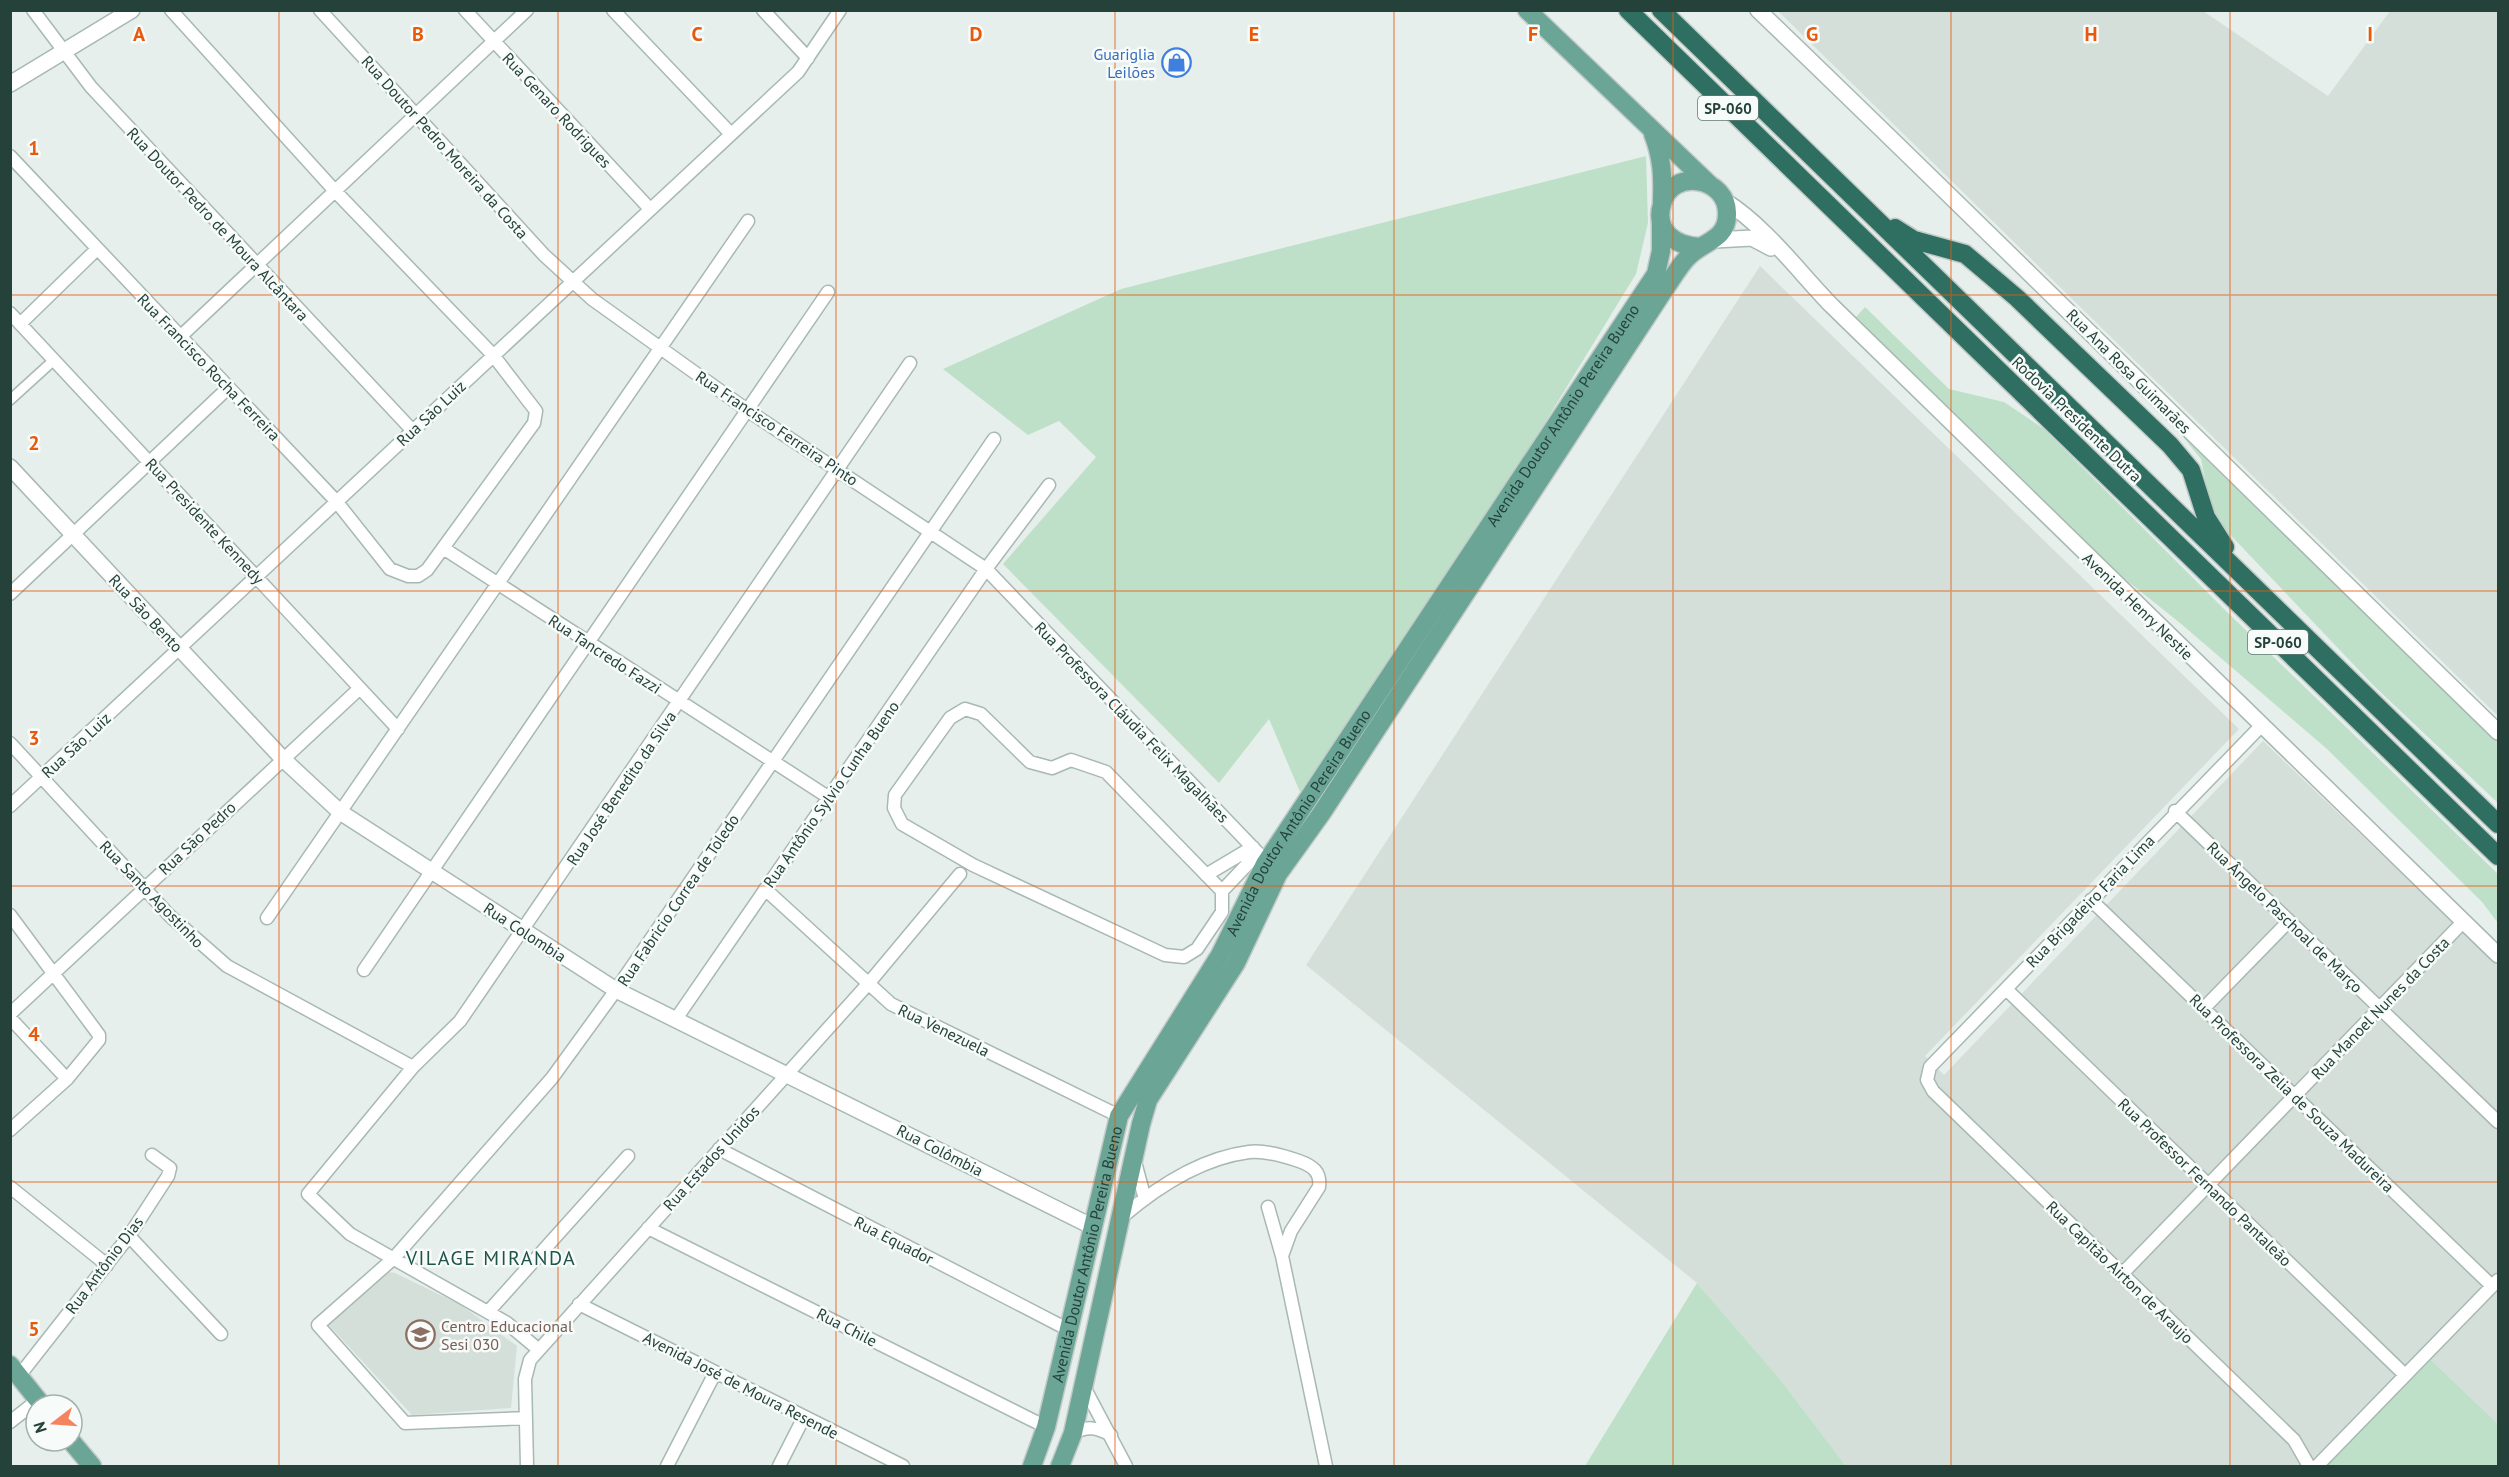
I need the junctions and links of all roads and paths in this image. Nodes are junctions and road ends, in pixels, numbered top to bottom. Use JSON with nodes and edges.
{"nodes":[{"id":1,"x":33,"y":10,"type":"edge"},
{"id":2,"x":132,"y":10,"type":"edge"},
{"id":3,"x":171,"y":10,"type":"edge"},
{"id":4,"x":320,"y":10,"type":"edge"},
{"id":5,"x":465,"y":10,"type":"edge"},
{"id":6,"x":527,"y":10,"type":"edge"},
{"id":7,"x":613,"y":10,"type":"edge"},
{"id":8,"x":763,"y":10,"type":"edge"},
{"id":9,"x":840,"y":10,"type":"edge"},
{"id":10,"x":1527,"y":10,"type":"edge"},
{"id":11,"x":1628,"y":10,"type":"edge"},
{"id":12,"x":1660,"y":10,"type":"edge"},
{"id":13,"x":1758,"y":10,"type":"edge"},
{"id":14,"x":493,"y":42,"type":"junction"},
{"id":15,"x":63,"y":52,"type":"junction"},
{"id":16,"x":808,"y":58,"type":"junction"},
{"id":17,"x":10,"y":84,"type":"edge"},
{"id":18,"x":416,"y":116,"type":"junction"},
{"id":19,"x":1652,"y":130,"type":"junction"},
{"id":20,"x":731,"y":134,"type":"junction"},
{"id":21,"x":10,"y":156,"type":"edge"},
{"id":22,"x":1709,"y":184,"type":"junction"},
{"id":23,"x":335,"y":191,"type":"junction"},
{"id":24,"x":1662,"y":201,"type":"junction"},
{"id":25,"x":1725,"y":201,"type":"junction"},
{"id":26,"x":1860,"y":205,"type":"junction"},
{"id":27,"x":650,"y":209,"type":"junction"},
{"id":28,"x":748,"y":221,"type":"dead end"},
{"id":29,"x":1661,"y":224,"type":"junction"},
{"id":30,"x":1708,"y":244,"type":"junction"},
{"id":31,"x":97,"y":249,"type":"junction"},
{"id":32,"x":1782,"y":254,"type":"junction"},
{"id":33,"x":255,"y":265,"type":"junction"},
{"id":34,"x":572,"y":281,"type":"junction"},
{"id":35,"x":828,"y":292,"type":"dead end"},
{"id":36,"x":10,"y":313,"type":"edge"},
{"id":37,"x":21,"y":324,"type":"junction"},
{"id":38,"x":180,"y":337,"type":"junction"},
{"id":39,"x":661,"y":348,"type":"junction"},
{"id":40,"x":493,"y":355,"type":"junction"},
{"id":41,"x":54,"y":360,"type":"junction"},
{"id":42,"x":910,"y":363,"type":"dead end"},
{"id":43,"x":228,"y":388,"type":"junction"},
{"id":44,"x":10,"y":400,"type":"edge"},
{"id":45,"x":747,"y":410,"type":"junction"},
{"id":46,"x":412,"y":430,"type":"junction"},
{"id":47,"x":994,"y":439,"type":"dead end"},
{"id":48,"x":150,"y":462,"type":"junction"},
{"id":49,"x":10,"y":467,"type":"edge"},
{"id":50,"x":837,"y":470,"type":"junction"},
{"id":51,"x":1049,"y":485,"type":"dead end"},
{"id":52,"x":336,"y":501,"type":"junction"},
{"id":53,"x":930,"y":532,"type":"junction"},
{"id":54,"x":73,"y":535,"type":"junction"},
{"id":55,"x":443,"y":548,"type":"junction"},
{"id":56,"x":986,"y":569,"type":"junction"},
{"id":57,"x":256,"y":576,"type":"junction"},
{"id":58,"x":498,"y":585,"type":"junction"},
{"id":59,"x":10,"y":594,"type":"edge"},
{"id":60,"x":2280,"y":612,"type":"junction"},
{"id":61,"x":587,"y":643,"type":"junction"},
{"id":62,"x":179,"y":648,"type":"junction"},
{"id":63,"x":360,"y":688,"type":"junction"},
{"id":64,"x":679,"y":703,"type":"junction"},
{"id":65,"x":2260,"y":726,"type":"junction"},
{"id":66,"x":398,"y":729,"type":"junction"},
{"id":67,"x":2499,"y":732,"type":"edge"},
{"id":68,"x":10,"y":742,"type":"edge"},
{"id":69,"x":283,"y":759,"type":"junction"},
{"id":70,"x":773,"y":762,"type":"junction"},
{"id":71,"x":42,"y":777,"type":"junction"},
{"id":72,"x":828,"y":797,"type":"junction"},
{"id":73,"x":10,"y":806,"type":"edge"},
{"id":74,"x":340,"y":812,"type":"junction"},
{"id":75,"x":2175,"y":812,"type":"junction"},
{"id":76,"x":2499,"y":824,"type":"edge"},
{"id":77,"x":2499,"y":856,"type":"edge"},
{"id":78,"x":1263,"y":860,"type":"junction"},
{"id":79,"x":431,"y":872,"type":"junction"},
{"id":80,"x":960,"y":874,"type":"dead end"},
{"id":81,"x":1206,"y":875,"type":"junction"},
{"id":82,"x":144,"y":887,"type":"junction"},
{"id":83,"x":765,"y":889,"type":"junction"},
{"id":84,"x":1222,"y":891,"type":"junction"},
{"id":85,"x":2091,"y":900,"type":"junction"},
{"id":86,"x":10,"y":915,"type":"edge"},
{"id":87,"x":267,"y":918,"type":"dead end"},
{"id":88,"x":2289,"y":921,"type":"junction"},
{"id":89,"x":2463,"y":922,"type":"junction"},
{"id":90,"x":523,"y":931,"type":"junction"},
{"id":91,"x":2499,"y":955,"type":"edge"},
{"id":92,"x":364,"y":970,"type":"dead end"},
{"id":93,"x":54,"y":973,"type":"junction"},
{"id":94,"x":867,"y":984,"type":"junction"},
{"id":95,"x":2006,"y":988,"type":"junction"},
{"id":96,"x":616,"y":990,"type":"junction"},
{"id":97,"x":2204,"y":1008,"type":"junction"},
{"id":98,"x":2380,"y":1008,"type":"junction"},
{"id":99,"x":10,"y":1014,"type":"edge"},
{"id":100,"x":10,"y":1018,"type":"edge"},
{"id":101,"x":676,"y":1019,"type":"junction"},
{"id":102,"x":412,"y":1067,"type":"junction"},
{"id":103,"x":787,"y":1074,"type":"junction"},
{"id":104,"x":67,"y":1079,"type":"junction"},
{"id":105,"x":1927,"y":1080,"type":"joint"},
{"id":106,"x":2295,"y":1096,"type":"junction"},
{"id":107,"x":1119,"y":1116,"type":"junction"},
{"id":108,"x":2499,"y":1122,"type":"edge"},
{"id":109,"x":10,"y":1130,"type":"edge"},
{"id":110,"x":719,"y":1149,"type":"junction"},
{"id":111,"x":152,"y":1155,"type":"dead end"},
{"id":112,"x":1134,"y":1155,"type":"junction"},
{"id":113,"x":628,"y":1156,"type":"dead end"},
{"id":114,"x":2208,"y":1185,"type":"junction"},
{"id":115,"x":10,"y":1187,"type":"edge"},
{"id":116,"x":1145,"y":1199,"type":"junction"},
{"id":117,"x":1268,"y":1207,"type":"dead end"},
{"id":118,"x":648,"y":1228,"type":"junction"},
{"id":119,"x":1092,"y":1228,"type":"junction"},
{"id":120,"x":1119,"y":1229,"type":"junction"},
{"id":121,"x":129,"y":1236,"type":"junction"},
{"id":122,"x":1282,"y":1256,"type":"junction"},
{"id":123,"x":394,"y":1257,"type":"junction"},
{"id":124,"x":107,"y":1265,"type":"junction"},
{"id":125,"x":2121,"y":1275,"type":"junction"},
{"id":126,"x":2495,"y":1283,"type":"edge"},
{"id":127,"x":579,"y":1304,"type":"junction"},
{"id":128,"x":488,"y":1312,"type":"junction"},
{"id":129,"x":1069,"y":1330,"type":"junction"},
{"id":130,"x":221,"y":1334,"type":"dead end"},
{"id":131,"x":539,"y":1350,"type":"junction"},
{"id":132,"x":15,"y":1370,"type":"edge"},
{"id":133,"x":715,"y":1372,"type":"junction"},
{"id":134,"x":2405,"y":1375,"type":"junction"},
{"id":135,"x":1082,"y":1383,"type":"junction"},
{"id":136,"x":33,"y":1393,"type":"edge"},
{"id":137,"x":24,"y":1413,"type":"edge"},
{"id":138,"x":804,"y":1417,"type":"junction"},
{"id":139,"x":526,"y":1418,"type":"junction"},
{"id":140,"x":10,"y":1422,"type":"edge"},
{"id":141,"x":1046,"y":1427,"type":"junction"},
{"id":142,"x":1073,"y":1433,"type":"junction"},
{"id":143,"x":1111,"y":1435,"type":"junction"},
{"id":144,"x":81,"y":1453,"type":"edge"},
{"id":145,"x":897,"y":1465,"type":"edge"},
{"id":146,"x":92,"y":1467,"type":"edge"},
{"id":147,"x":527,"y":1467,"type":"edge"},
{"id":148,"x":667,"y":1467,"type":"edge"},
{"id":149,"x":779,"y":1467,"type":"edge"},
{"id":150,"x":1032,"y":1467,"type":"edge"},
{"id":151,"x":1060,"y":1467,"type":"edge"},
{"id":152,"x":1126,"y":1467,"type":"edge"},
{"id":153,"x":1326,"y":1467,"type":"edge"},
{"id":154,"x":2309,"y":1467,"type":"edge"},
{"id":155,"x":2317,"y":1467,"type":"edge"}],
"edges":[{"from":1,"to":15,"type":"street","name":"Rua Doutor Pedro de Moura Alcântara"},
{"from":2,"to":15,"type":"street"},
{"from":3,"to":23,"type":"street"},
{"from":4,"to":18,"type":"street","name":"Rua Doutor Pedro Moreira da Costa"},
{"from":5,"to":14,"type":"street","name":"Rua Genaro Rodrigues"},
{"from":6,"to":14,"type":"street"},
{"from":7,"to":20,"type":"street"},
{"from":8,"to":16,"type":"street"},
{"from":9,"to":16,"type":"street","name":"Rua São Luiz"},
{"from":10,"to":19,"type":"main road"},
{"from":11,"to":77,"type":"highway","name":"Rodovia Presidente Dutra","number":"SP-060"},
{"from":12,"to":26,"type":"highway","name":"Rodovia Presidente Dutra","number":"SP-060"},
{"from":13,"to":67,"type":"street","name":"Rua Ana Rosa Guimarães"},
{"from":14,"to":18,"type":"street"},
{"from":14,"to":27,"type":"street","name":"Rua Genaro Rodrigues"},
{"from":15,"to":17,"type":"street"},
{"from":15,"to":33,"type":"street","name":"Rua Doutor Pedro de Moura Alcântara"},
{"from":16,"to":20,"type":"street","name":"Rua São Luiz"},
{"from":18,"to":23,"type":"street"},
{"from":18,"to":34,"type":"street","name":"Rua Doutor Pedro Moreira da Costa"},
{"from":19,"to":22,"type":"main road"},
{"from":19,"to":24,"type":"main road"},
{"from":20,"to":27,"type":"street","name":"Rua São Luiz"},
{"from":21,"to":31,"type":"street","name":"Rua Francisco Rocha Ferreira"},
{"from":22,"to":24,"type":"main road"},
{"from":22,"to":25,"type":"main road"},
{"from":23,"to":33,"type":"street"},
{"from":23,"to":40,"type":"street"},
{"from":24,"to":29,"type":"main road"},
{"from":25,"to":30,"type":"main road"},
{"from":25,"to":32,"type":"street","name":"Avenida Henry Nestie"},
{"from":26,"to":60,"type":"highway","name":"Rodovia Presidente Dutra","number":"SP-060"},
{"from":26,"to":60,"type":"highway"},
{"from":27,"to":34,"type":"street","name":"Rua São Luiz"},
{"from":28,"to":39,"type":"street"},
{"from":29,"to":30,"type":"main road"},
{"from":29,"to":78,"type":"main road","name":"Avenida Doutor Antônio Pereira Bueno"},
{"from":30,"to":32,"type":"street"},
{"from":30,"to":78,"type":"main road","name":"Avenida Doutor Antônio Pereira Bueno"},
{"from":31,"to":37,"type":"street"},
{"from":31,"to":38,"type":"street","name":"Rua Francisco Rocha Ferreira"},
{"from":32,"to":65,"type":"street","name":"Avenida Henry Nestie"},
{"from":33,"to":38,"type":"street"},
{"from":33,"to":46,"type":"street","name":"Rua Doutor Pedro de Moura Alcântara"},
{"from":34,"to":39,"type":"street","name":"Rua Francisco Ferreira Pinto"},
{"from":34,"to":40,"type":"street","name":"Rua São Luiz"},
{"from":35,"to":45,"type":"street"},
{"from":36,"to":37,"type":"street","name":"Rua Presidente Kennedy"},
{"from":37,"to":41,"type":"street","name":"Rua Presidente Kennedy"},
{"from":38,"to":43,"type":"street","name":"Rua Francisco Rocha Ferreira"},
{"from":39,"to":45,"type":"street","name":"Rua Francisco Ferreira Pinto"},
{"from":39,"to":58,"type":"street"},
{"from":40,"to":46,"type":"street","name":"Rua São Luiz"},
{"from":40,"to":55,"type":"street"},
{"from":41,"to":44,"type":"street"},
{"from":41,"to":48,"type":"street","name":"Rua Presidente Kennedy"},
{"from":42,"to":50,"type":"street","name":"Rua José Benedito da Silva"},
{"from":43,"to":48,"type":"street"},
{"from":43,"to":52,"type":"street","name":"Rua Francisco Rocha Ferreira"},
{"from":45,"to":50,"type":"street","name":"Rua Francisco Ferreira Pinto"},
{"from":45,"to":61,"type":"street"},
{"from":46,"to":52,"type":"street","name":"Rua São Luiz"},
{"from":47,"to":53,"type":"street","name":"Rua Fabricio Correa de Toledo"},
{"from":48,"to":54,"type":"street"},
{"from":48,"to":57,"type":"street","name":"Rua Presidente Kennedy"},
{"from":49,"to":54,"type":"street","name":"Rua São Bento"},
{"from":50,"to":53,"type":"street","name":"Rua Francisco Ferreira Pinto"},
{"from":50,"to":64,"type":"street","name":"Rua José Benedito da Silva"},
{"from":51,"to":56,"type":"street","name":"Rua Antônio Sylvio Cunha Bueno"},
{"from":52,"to":55,"type":"street","name":"Rua Francisco Rocha Ferreira"},
{"from":52,"to":57,"type":"street","name":"Rua São Luiz"},
{"from":53,"to":56,"type":"street","name":"Rua Francisco Ferreira Pinto"},
{"from":53,"to":70,"type":"street","name":"Rua Fabricio Correa de Toledo"},
{"from":54,"to":59,"type":"street"},
{"from":54,"to":62,"type":"street","name":"Rua São Bento"},
{"from":55,"to":58,"type":"street","name":"Rua Tancredo Fazzi"},
{"from":56,"to":72,"type":"street","name":"Rua Antônio Sylvio Cunha Bueno"},
{"from":56,"to":78,"type":"street","name":"Rua Professora Cláudia Felix Magalhães"},
{"from":57,"to":62,"type":"street","name":"Rua São Luiz"},
{"from":57,"to":63,"type":"street","name":"Rua Presidente Kennedy"},
{"from":58,"to":61,"type":"street","name":"Rua Tancredo Fazzi"},
{"from":58,"to":66,"type":"street"},
{"from":60,"to":76,"type":"highway","name":"Rodovia Presidente Dutra","number":"SP-060"},
{"from":61,"to":64,"type":"street","name":"Rua Tancredo Fazzi"},
{"from":61,"to":79,"type":"street"},
{"from":62,"to":69,"type":"street","name":"Rua São Bento"},
{"from":62,"to":71,"type":"street","name":"Rua São Luiz"},
{"from":63,"to":66,"type":"street","name":"Rua Presidente Kennedy"},
{"from":63,"to":69,"type":"street","name":"Rua São Pedro"},
{"from":64,"to":70,"type":"street","name":"Rua Tancredo Fazzi"},
{"from":64,"to":90,"type":"street","name":"Rua José Benedito da Silva"},
{"from":65,"to":75,"type":"street","name":"Rua Brigadeiro Faria Lima"},
{"from":65,"to":89,"type":"street","name":"Avenida Henry Nestie"},
{"from":66,"to":74,"type":"street"},
{"from":68,"to":71,"type":"street","name":"Rua Santo Agostinho"},
{"from":69,"to":74,"type":"street","name":"Rua Colombia"},
{"from":69,"to":82,"type":"street","name":"Rua São Pedro"},
{"from":70,"to":72,"type":"street","name":"Rua Tancredo Fazzi"},
{"from":70,"to":96,"type":"street","name":"Rua Fabricio Correa de Toledo"},
{"from":71,"to":73,"type":"street","name":"Rua São Luiz"},
{"from":71,"to":82,"type":"street","name":"Rua Santo Agostinho"},
{"from":72,"to":83,"type":"street","name":"Rua Antônio Sylvio Cunha Bueno"},
{"from":74,"to":79,"type":"street","name":"Rua Colombia"},
{"from":74,"to":87,"type":"street"},
{"from":75,"to":85,"type":"street","name":"Rua Brigadeiro Faria Lima"},
{"from":75,"to":88,"type":"street","name":"Rua Ângelo Paschoal de Março"},
{"from":78,"to":81,"type":"street"},
{"from":78,"to":84,"type":"street"},
{"from":78,"to":107,"type":"main road","name":"Avenida Doutor Antônio Pereira Bueno"},
{"from":78,"to":112,"type":"main road","name":"Avenida Doutor Antônio Pereira Bueno"},
{"from":79,"to":90,"type":"street","name":"Rua Colombia"},
{"from":79,"to":92,"type":"street"},
{"from":80,"to":94,"type":"street","name":"Rua Estados Unidos"},
{"from":81,"to":84,"type":"street"},
{"from":81,"to":84,"type":"street"},
{"from":82,"to":93,"type":"street","name":"Rua São Pedro"},
{"from":82,"to":102,"type":"street","name":"Rua Santo Agostinho"},
{"from":83,"to":94,"type":"street","name":"Rua Venezuela"},
{"from":83,"to":101,"type":"street","name":"Rua Antônio Sylvio Cunha Bueno"},
{"from":85,"to":95,"type":"street","name":"Rua Brigadeiro Faria Lima"},
{"from":85,"to":97,"type":"street","name":"Rua Professora Zelia de Souza Madureira"},
{"from":86,"to":93,"type":"street"},
{"from":88,"to":97,"type":"street"},
{"from":88,"to":98,"type":"street","name":"Rua Ângelo Paschoal de Março"},
{"from":89,"to":91,"type":"street","name":"Avenida Henry Nestie"},
{"from":89,"to":98,"type":"street","name":"Rua Manoel Nunes da Costa"},
{"from":90,"to":96,"type":"street","name":"Rua Colombia"},
{"from":90,"to":102,"type":"street","name":"Rua José Benedito da Silva"},
{"from":93,"to":99,"type":"street","name":"Rua São Pedro"},
{"from":93,"to":104,"type":"street"},
{"from":94,"to":103,"type":"street","name":"Rua Estados Unidos"},
{"from":94,"to":107,"type":"street","name":"Rua Venezuela"},
{"from":95,"to":105,"type":"street","name":"Rua Brigadeiro Faria Lima"},
{"from":95,"to":114,"type":"street","name":"Rua Professor Fernando Pantaleão"},
{"from":96,"to":101,"type":"street","name":"Rua Colombia"},
{"from":96,"to":123,"type":"street","name":"Rua Fabricio Correa de Toledo"},
{"from":97,"to":106,"type":"street","name":"Rua Professora Zelia de Souza Madureira"},
{"from":98,"to":106,"type":"street","name":"Rua Manoel Nunes da Costa"},
{"from":98,"to":108,"type":"street","name":"Rua Ângelo Paschoal de Março"},
{"from":100,"to":104,"type":"street"},
{"from":101,"to":103,"type":"street","name":"Rua Colombia"},
{"from":102,"to":123,"type":"street","name":"Rua José Benedito da Silva"},
{"from":103,"to":110,"type":"street","name":"Rua Estados Unidos"},
{"from":103,"to":119,"type":"street","name":"Rua Colômbia"},
{"from":104,"to":109,"type":"street"},
{"from":105,"to":125,"type":"street","name":"Rua Capitão Airton de Araujo"},
{"from":106,"to":114,"type":"street","name":"Rua Manoel Nunes da Costa"},
{"from":106,"to":126,"type":"street","name":"Rua Professora Zelia de Souza Madureira"},
{"from":107,"to":112,"type":"main road"},
{"from":107,"to":119,"type":"main road","name":"Avenida Doutor Antônio Pereira Bueno"},
{"from":110,"to":118,"type":"street","name":"Rua Estados Unidos"},
{"from":110,"to":129,"type":"street","name":"Rua Equador"},
{"from":111,"to":121,"type":"street","name":"Rua Antônio Dias"},
{"from":112,"to":116,"type":"street"},
{"from":112,"to":120,"type":"main road","name":"Avenida Doutor Antônio Pereira Bueno"},
{"from":113,"to":128,"type":"street"},
{"from":114,"to":125,"type":"street","name":"Rua Manoel Nunes da Costa"},
{"from":114,"to":134,"type":"street","name":"Rua Professor Fernando Pantaleão"},
{"from":115,"to":124,"type":"street"},
{"from":116,"to":120,"type":"street"},
{"from":116,"to":122,"type":"street"},
{"from":117,"to":122,"type":"street"},
{"from":118,"to":127,"type":"street","name":"Rua Estados Unidos"},
{"from":118,"to":141,"type":"street","name":"Rua Chile"},
{"from":119,"to":120,"type":"main road"},
{"from":119,"to":120,"type":"main road"},
{"from":119,"to":129,"type":"main road","name":"Avenida Doutor Antônio Pereira Bueno"},
{"from":120,"to":135,"type":"main road","name":"Avenida Doutor Antônio Pereira Bueno"},
{"from":121,"to":124,"type":"street","name":"Rua Antônio Dias"},
{"from":121,"to":130,"type":"street"},
{"from":122,"to":153,"type":"street"},
{"from":123,"to":128,"type":"street"},
{"from":123,"to":139,"type":"street","name":"Rua Fabricio Correa de Toledo"},
{"from":124,"to":132,"type":"street","name":"Rua Antônio Dias"},
{"from":125,"to":154,"type":"street","name":"Rua Capitão Airton de Araujo"},
{"from":126,"to":134,"type":"street"},
{"from":127,"to":131,"type":"street","name":"Rua Estados Unidos"},
{"from":127,"to":133,"type":"street","name":"Avenida José de Moura Resende"},
{"from":128,"to":131,"type":"street"},
{"from":129,"to":141,"type":"main road","name":"Avenida Doutor Antônio Pereira Bueno"},
{"from":131,"to":139,"type":"street","name":"Rua Estados Unidos"},
{"from":132,"to":136,"type":"main road"},
{"from":133,"to":138,"type":"street","name":"Avenida José de Moura Resende"},
{"from":133,"to":148,"type":"street"},
{"from":134,"to":155,"type":"street"},
{"from":135,"to":142,"type":"main road","name":"Avenida Doutor Antônio Pereira Bueno"},
{"from":135,"to":143,"type":"street"},
{"from":137,"to":140,"type":"street"},
{"from":138,"to":145,"type":"street","name":"Avenida José de Moura Resende"},
{"from":138,"to":149,"type":"street"},
{"from":139,"to":147,"type":"street","name":"Rua Estados Unidos"},
{"from":141,"to":150,"type":"main road","name":"Avenida Doutor Antônio Pereira Bueno"},
{"from":142,"to":143,"type":"street"},
{"from":142,"to":151,"type":"main road","name":"Avenida Doutor Antônio Pereira Bueno"},
{"from":143,"to":152,"type":"street"},
{"from":144,"to":146,"type":"main road"}]}
